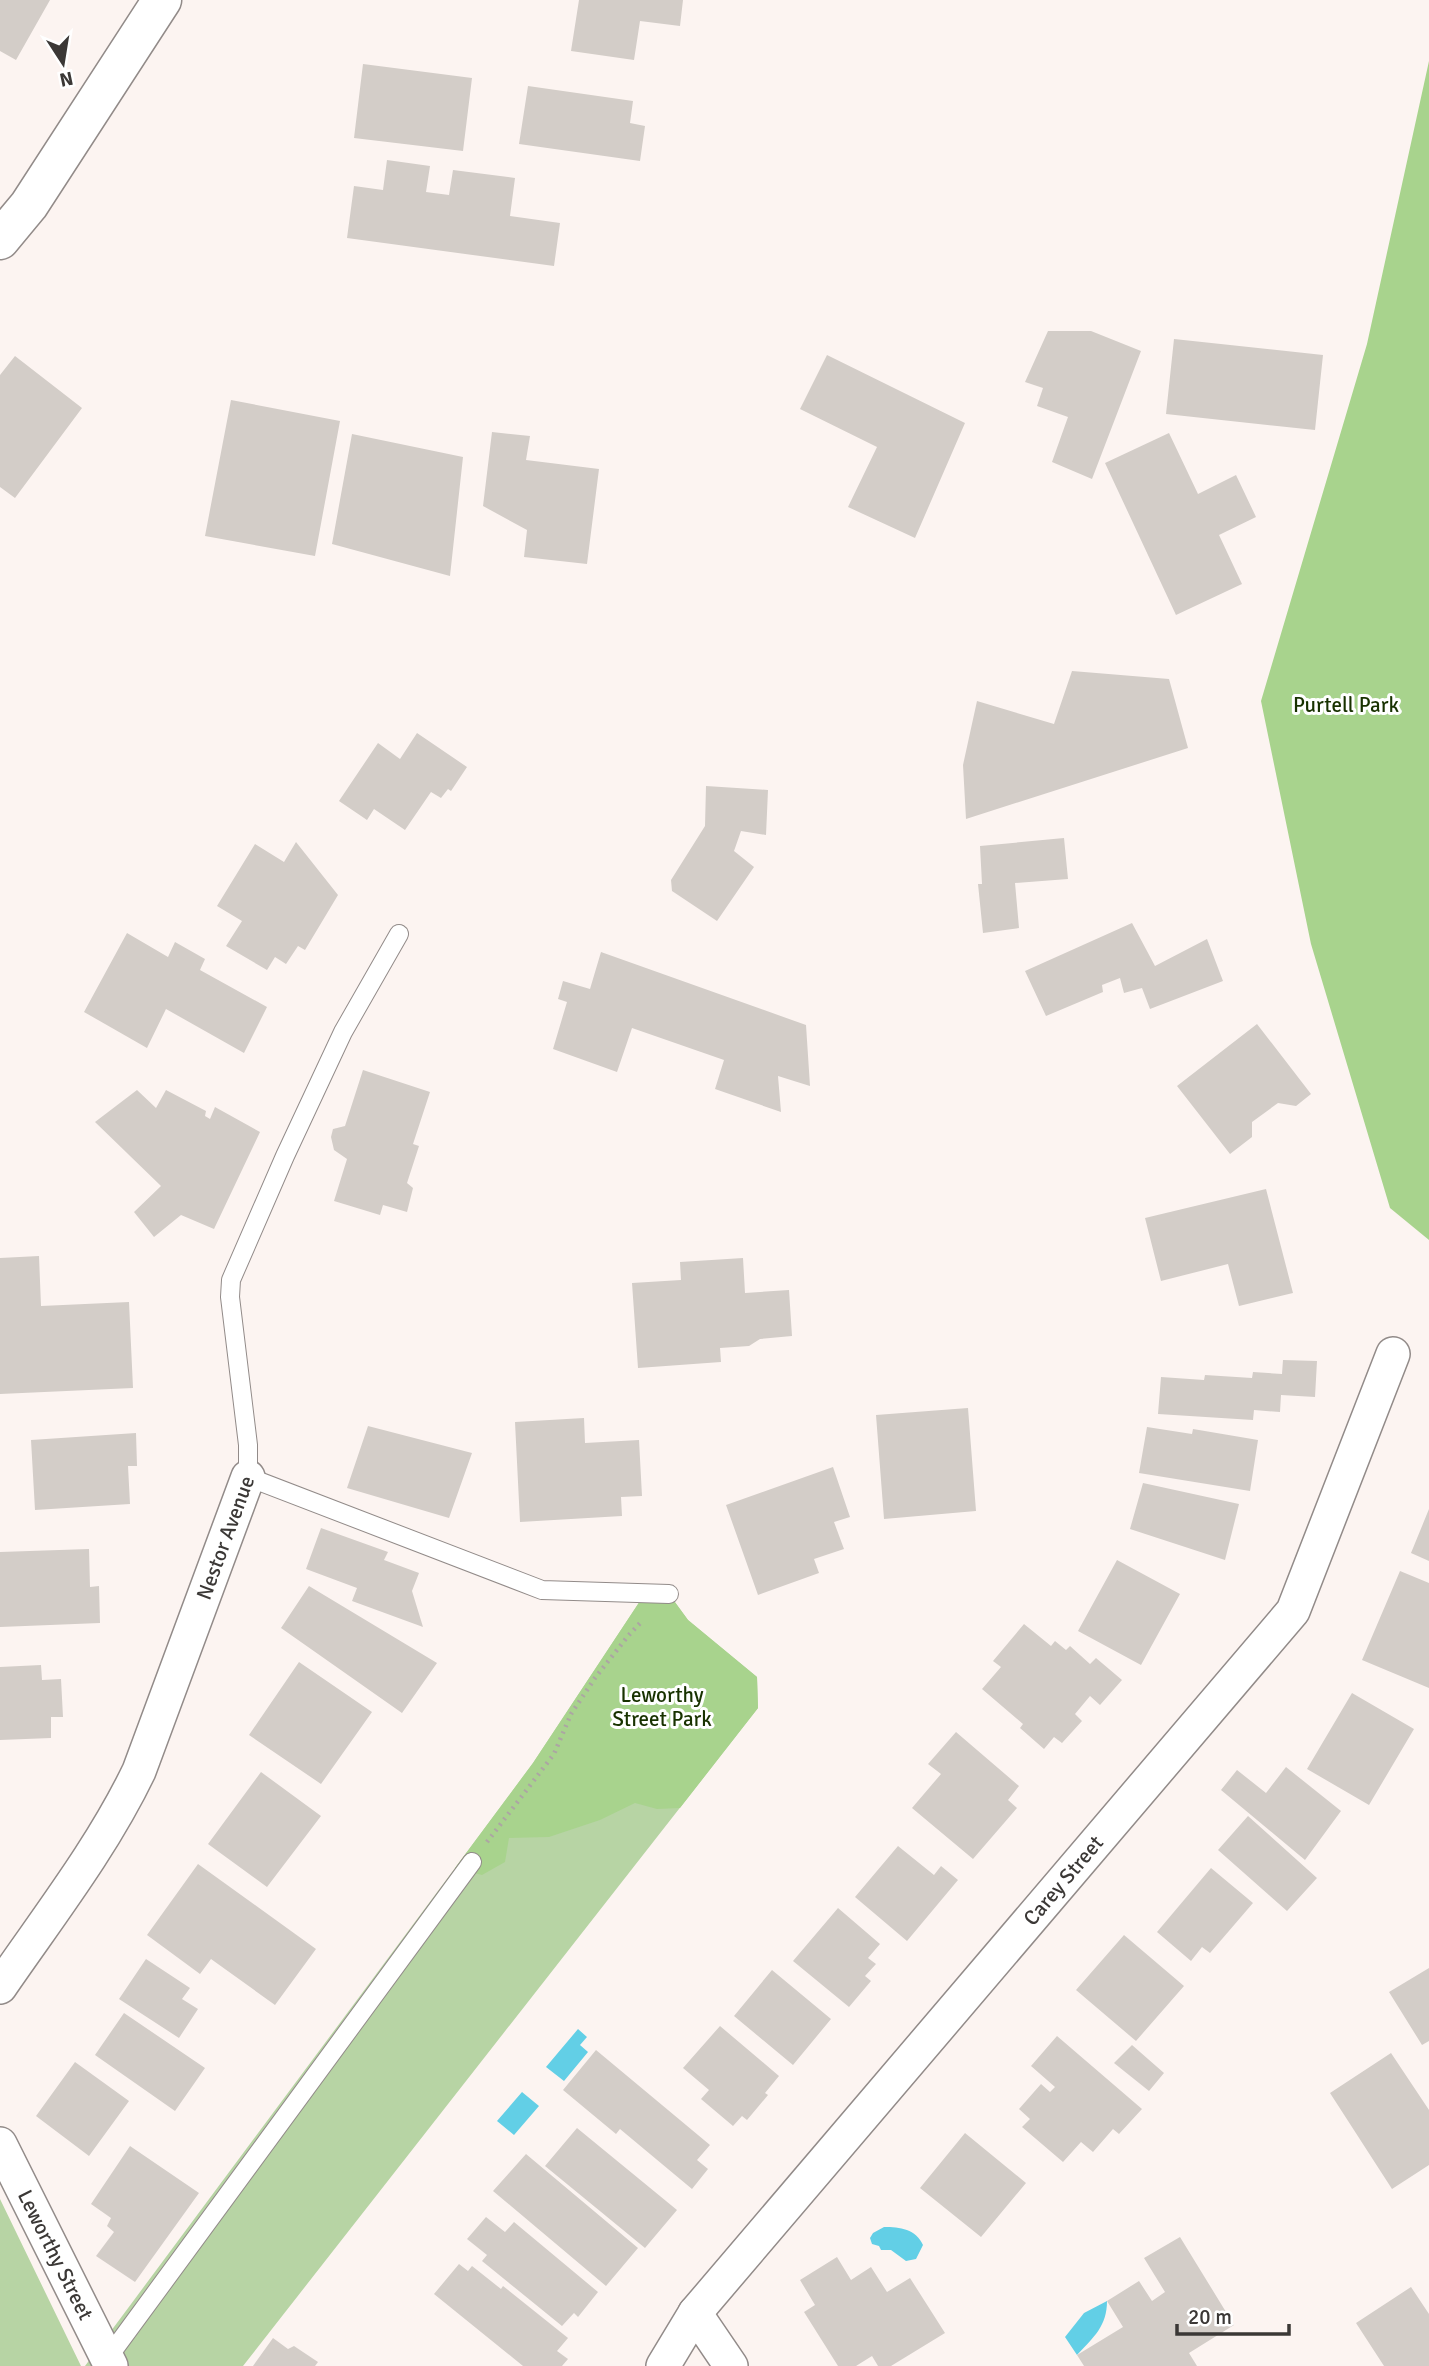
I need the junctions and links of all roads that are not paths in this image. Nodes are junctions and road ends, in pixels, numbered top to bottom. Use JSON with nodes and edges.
{"nodes":[{"id":1,"x":162,"y":0,"type":"edge"},
{"id":2,"x":0,"y":240,"type":"edge"},
{"id":3,"x":399,"y":934,"type":"dead end"},
{"id":4,"x":1393,"y":1353,"type":"dead end"},
{"id":5,"x":248,"y":1477,"type":"junction"},
{"id":6,"x":668,"y":1594,"type":"road end"},
{"id":7,"x":472,"y":1862,"type":"road end"},
{"id":8,"x":0,"y":1987,"type":"edge"},
{"id":9,"x":0,"y":2144,"type":"edge"},
{"id":10,"x":695,"y":2313,"type":"junction"},
{"id":11,"x":109,"y":2363,"type":"edge"},
{"id":12,"x":663,"y":2366,"type":"edge"},
{"id":13,"x":731,"y":2366,"type":"edge"}],
"edges":[{"from":1,"to":2,"type":"main road"},
{"from":3,"to":5,"type":"lane"},
{"from":4,"to":10,"type":"street","name":"Carey Street"},
{"from":5,"to":6,"type":"lane","name":"Nestor Avenue"},
{"from":5,"to":8,"type":"street","name":"Nestor Avenue"},
{"from":7,"to":11,"type":"lane"},
{"from":9,"to":11,"type":"street","name":"Leworthy Street"},
{"from":10,"to":12,"type":"street","name":"Carey Street"},
{"from":10,"to":13,"type":"street"}]}
